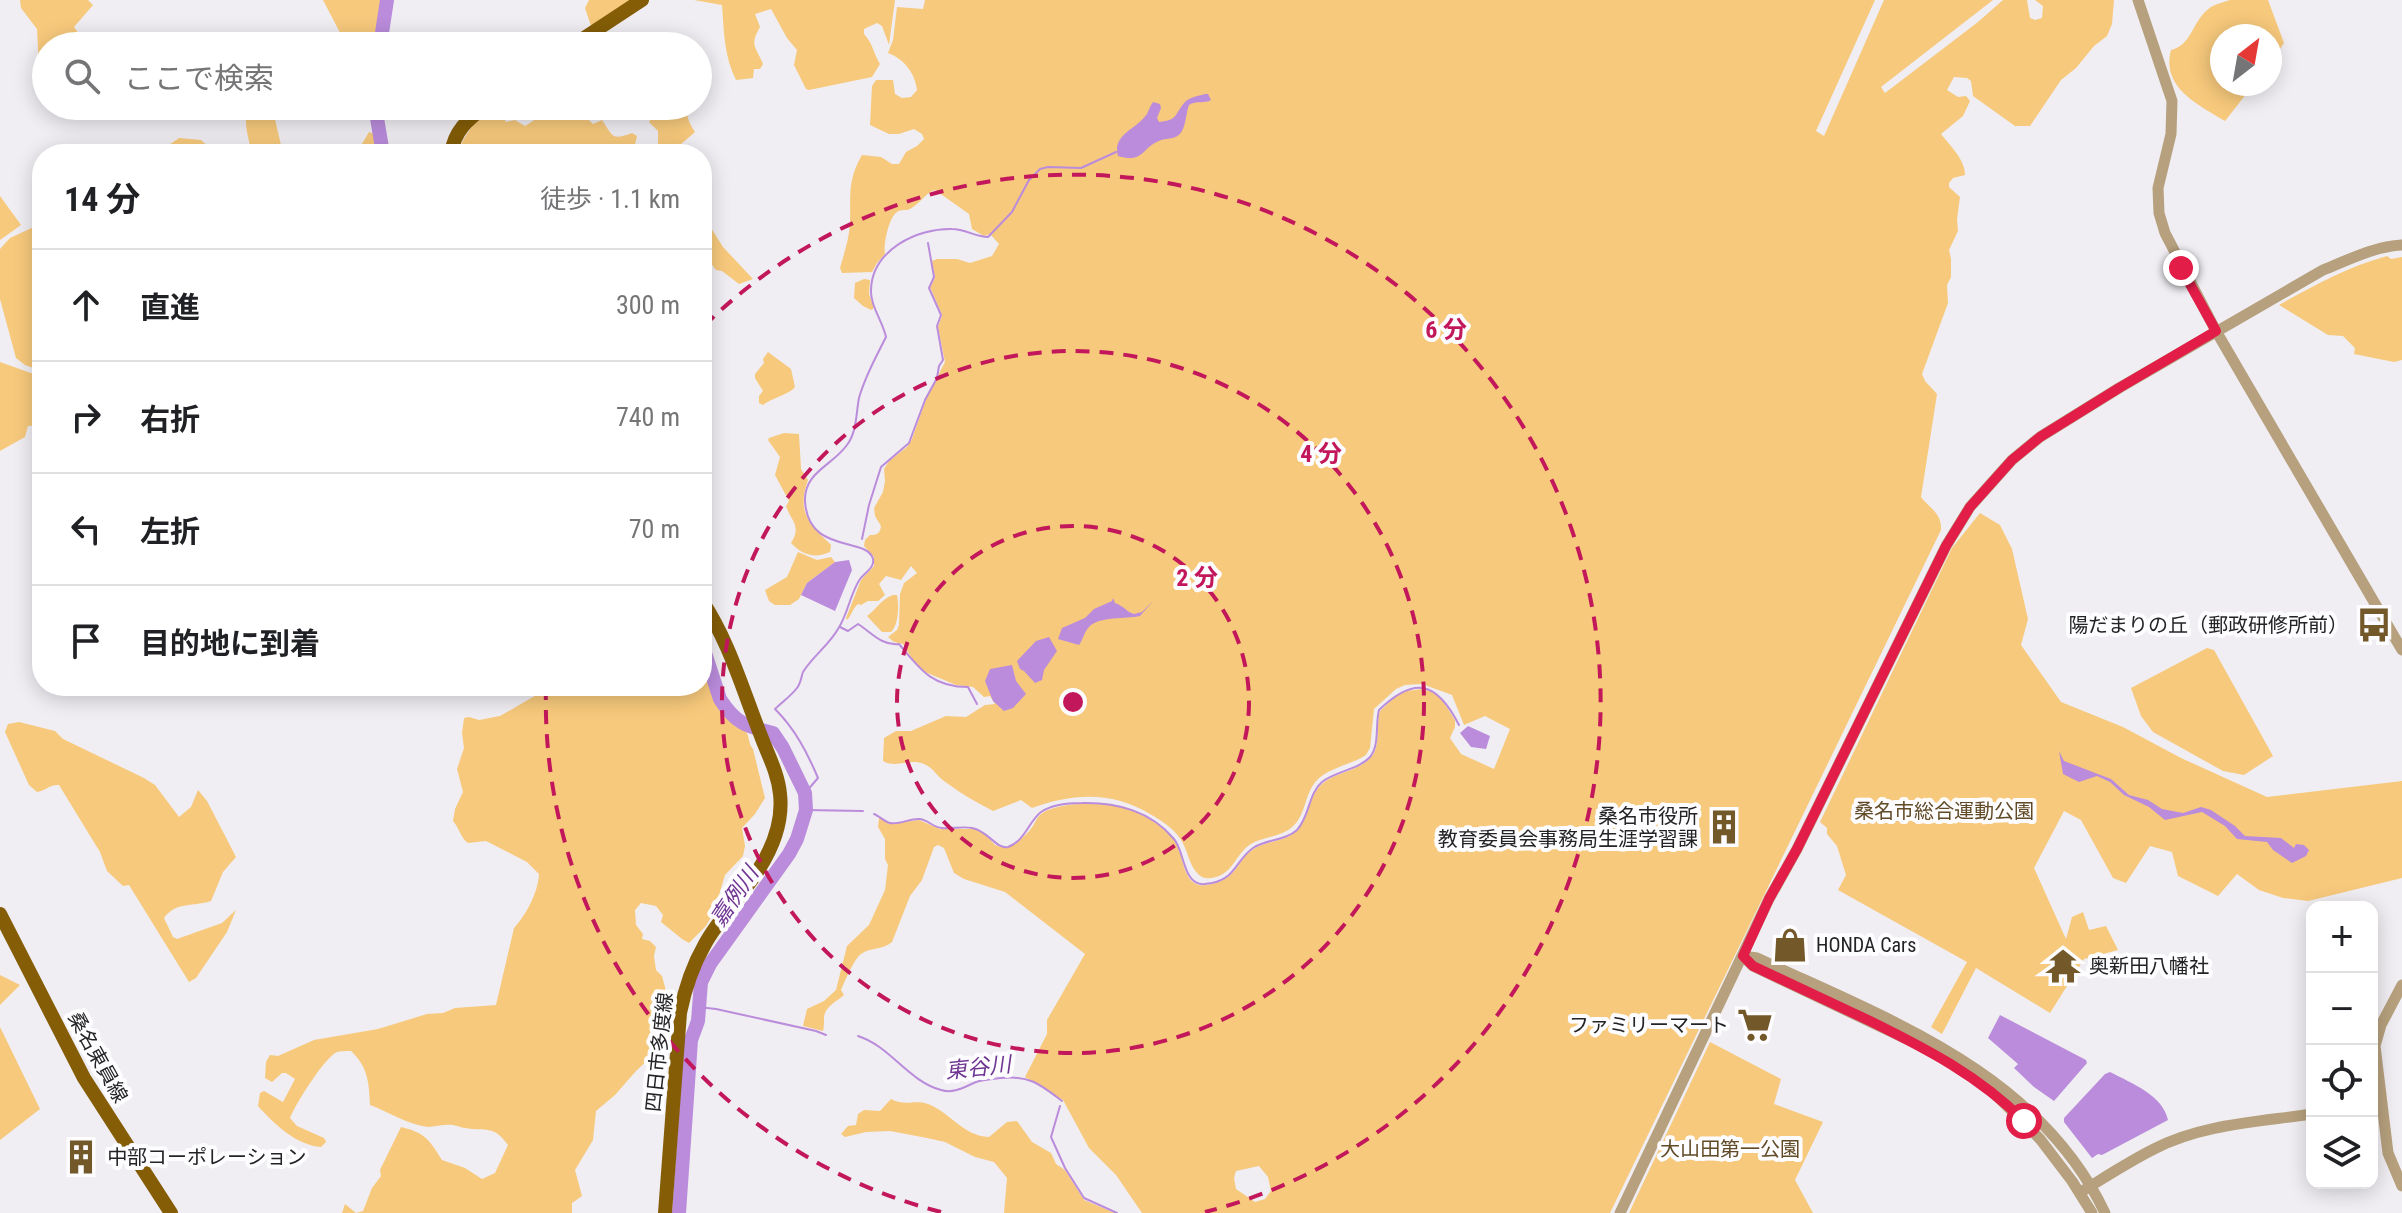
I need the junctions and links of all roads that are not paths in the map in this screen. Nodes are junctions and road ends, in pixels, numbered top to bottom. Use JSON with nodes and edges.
{"nodes":[{"id":1,"x":642,"y":0,"type":"edge"},
{"id":2,"x":2138,"y":0,"type":"edge"},
{"id":3,"x":593,"y":32,"type":"edge"},
{"id":4,"x":470,"y":120,"type":"edge"},
{"id":5,"x":454,"y":144,"type":"edge"},
{"id":6,"x":2402,"y":245,"type":"edge"},
{"id":7,"x":2216,"y":331,"type":"junction"},
{"id":8,"x":712,"y":617,"type":"edge"},
{"id":9,"x":2402,"y":650,"type":"edge"},
{"id":10,"x":0,"y":914,"type":"edge"},
{"id":11,"x":1743,"y":956,"type":"junction"},
{"id":12,"x":2402,"y":985,"type":"edge"},
{"id":13,"x":2376,"y":1045,"type":"edge"},
{"id":14,"x":2378,"y":1108,"type":"edge"},
{"id":15,"x":2306,"y":1115,"type":"edge"},
{"id":16,"x":2402,"y":1186,"type":"edge"},
{"id":17,"x":2085,"y":1190,"type":"junction"},
{"id":18,"x":171,"y":1213,"type":"edge"},
{"id":19,"x":665,"y":1213,"type":"edge"},
{"id":20,"x":1620,"y":1213,"type":"edge"},
{"id":21,"x":2092,"y":1213,"type":"edge"},
{"id":22,"x":2105,"y":1213,"type":"edge"}],
"edges":[{"from":1,"to":3,"type":"main road"},
{"from":2,"to":7,"type":"street"},
{"from":4,"to":5,"type":"main road"},
{"from":6,"to":7,"type":"street"},
{"from":7,"to":9,"type":"street"},
{"from":7,"to":11,"type":"street"},
{"from":8,"to":19,"type":"main road","name":"四日市多度線"},
{"from":10,"to":18,"type":"main road","name":"桑名東員線"},
{"from":11,"to":17,"type":"street"},
{"from":11,"to":20,"type":"street"},
{"from":12,"to":13,"type":"street"},
{"from":14,"to":16,"type":"street"},
{"from":15,"to":17,"type":"street"},
{"from":17,"to":21,"type":"street"},
{"from":17,"to":22,"type":"street"}]}
